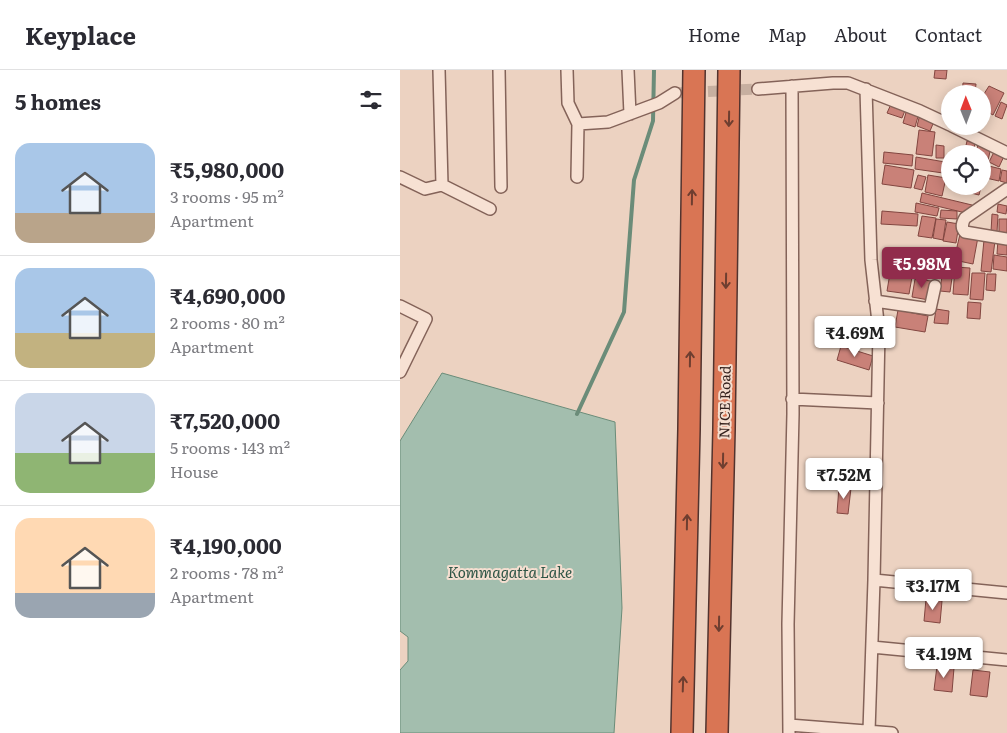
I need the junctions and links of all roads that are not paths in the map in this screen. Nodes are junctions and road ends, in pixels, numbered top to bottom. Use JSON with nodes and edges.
{"nodes":[{"id":1,"x":439,"y":70,"type":"edge"},
{"id":2,"x":498,"y":70,"type":"edge"},
{"id":3,"x":567,"y":70,"type":"edge"},
{"id":4,"x":628,"y":70,"type":"edge"},
{"id":5,"x":694,"y":70,"type":"edge"},
{"id":6,"x":730,"y":70,"type":"edge"},
{"id":7,"x":792,"y":86,"type":"junction"},
{"id":8,"x":758,"y":89,"type":"tunnel mouth"},
{"id":9,"x":866,"y":89,"type":"junction"},
{"id":10,"x":675,"y":93,"type":"tunnel mouth"},
{"id":11,"x":630,"y":114,"type":"junction"},
{"id":12,"x":941,"y":121,"type":"edge"},
{"id":13,"x":578,"y":124,"type":"junction"},
{"id":14,"x":970,"y":135,"type":"edge"},
{"id":15,"x":1007,"y":152,"type":"edge"},
{"id":16,"x":577,"y":177,"type":"dead end"},
{"id":17,"x":400,"y":178,"type":"edge"},
{"id":18,"x":442,"y":185,"type":"junction"},
{"id":19,"x":501,"y":187,"type":"dead end"},
{"id":20,"x":1007,"y":189,"type":"edge"},
{"id":21,"x":490,"y":209,"type":"dead end"},
{"id":22,"x":1007,"y":239,"type":"edge"},
{"id":23,"x":935,"y":286,"type":"dead end"},
{"id":24,"x":876,"y":301,"type":"junction"},
{"id":25,"x":400,"y":306,"type":"edge"},
{"id":26,"x":401,"y":368,"type":"edge"},
{"id":27,"x":792,"y":399,"type":"junction"},
{"id":28,"x":878,"y":403,"type":"junction"},
{"id":29,"x":874,"y":580,"type":"junction"},
{"id":30,"x":1007,"y":593,"type":"edge"},
{"id":31,"x":872,"y":647,"type":"junction"},
{"id":32,"x":1007,"y":660,"type":"edge"},
{"id":33,"x":789,"y":729,"type":"edge"},
{"id":34,"x":869,"y":731,"type":"junction"},
{"id":35,"x":682,"y":733,"type":"edge"},
{"id":36,"x":716,"y":733,"type":"edge"},
{"id":37,"x":892,"y":733,"type":"edge"}],
"edges":[{"from":1,"to":18,"type":"street"},
{"from":2,"to":19,"type":"street"},
{"from":3,"to":13,"type":"street"},
{"from":4,"to":11,"type":"street"},
{"from":35,"to":5,"type":"highway","one_way":true},
{"from":6,"to":36,"type":"highway","name":"NICE Road","one_way":true},
{"from":7,"to":8,"type":"street"},
{"from":7,"to":9,"type":"street"},
{"from":7,"to":27,"type":"street"},
{"from":9,"to":12,"type":"street"},
{"from":9,"to":24,"type":"street"},
{"from":10,"to":11,"type":"street"},
{"from":11,"to":13,"type":"street"},
{"from":13,"to":16,"type":"street"},
{"from":14,"to":15,"type":"street"},
{"from":17,"to":18,"type":"street"},
{"from":18,"to":21,"type":"street"},
{"from":20,"to":22,"type":"street"},
{"from":23,"to":24,"type":"street"},
{"from":24,"to":28,"type":"street"},
{"from":25,"to":26,"type":"street"},
{"from":27,"to":28,"type":"street"},
{"from":27,"to":33,"type":"street"},
{"from":28,"to":29,"type":"street"},
{"from":29,"to":30,"type":"street"},
{"from":29,"to":31,"type":"street"},
{"from":31,"to":32,"type":"street"},
{"from":31,"to":34,"type":"street"},
{"from":33,"to":34,"type":"street"},
{"from":34,"to":37,"type":"street"}]}
